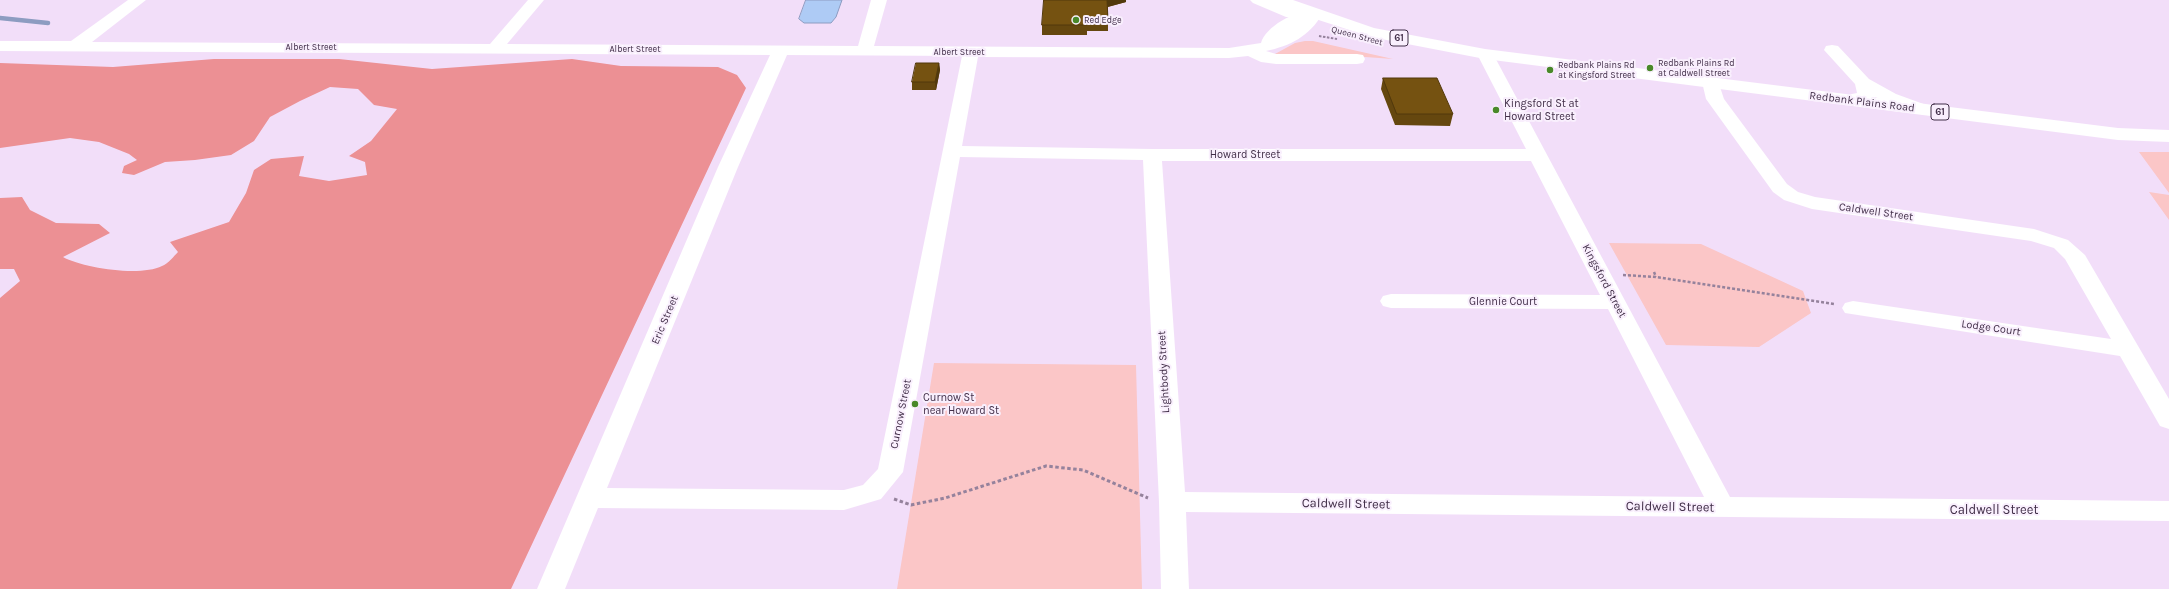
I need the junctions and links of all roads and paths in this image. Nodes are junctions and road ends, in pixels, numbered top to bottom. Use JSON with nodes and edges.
{"nodes":[{"id":1,"x":138,"y":0,"type":"edge"},
{"id":2,"x":536,"y":0,"type":"edge"},
{"id":3,"x":879,"y":0,"type":"edge"},
{"id":4,"x":1258,"y":0,"type":"edge"},
{"id":5,"x":1279,"y":0,"type":"edge"},
{"id":6,"x":1308,"y":18,"type":"junction"},
{"id":7,"x":77,"y":45,"type":"junction"},
{"id":8,"x":0,"y":46,"type":"edge"},
{"id":9,"x":495,"y":48,"type":"junction"},
{"id":10,"x":1832,"y":50,"type":"dead end"},
{"id":11,"x":1252,"y":51,"type":"junction"},
{"id":12,"x":780,"y":52,"type":"junction"},
{"id":13,"x":864,"y":52,"type":"junction"},
{"id":14,"x":971,"y":52,"type":"junction"},
{"id":15,"x":1485,"y":54,"type":"junction"},
{"id":16,"x":1357,"y":59,"type":"dead end"},
{"id":17,"x":1603,"y":69,"type":"joint"},
{"id":18,"x":1711,"y":82,"type":"junction"},
{"id":19,"x":1863,"y":83,"type":"junction"},
{"id":20,"x":1848,"y":100,"type":"junction"},
{"id":21,"x":1923,"y":110,"type":"junction"},
{"id":22,"x":2169,"y":136,"type":"edge"},
{"id":23,"x":952,"y":151,"type":"junction"},
{"id":24,"x":1152,"y":155,"type":"junction"},
{"id":25,"x":1537,"y":155,"type":"junction"},
{"id":26,"x":1654,"y":272,"type":"dead end"},
{"id":27,"x":1601,"y":275,"type":"junction"},
{"id":28,"x":1656,"y":277,"type":"junction"},
{"id":29,"x":1391,"y":301,"type":"dead end"},
{"id":30,"x":1615,"y":302,"type":"junction"},
{"id":31,"x":1853,"y":308,"type":"joint"},
{"id":32,"x":2128,"y":349,"type":"junction"},
{"id":33,"x":2169,"y":420,"type":"edge"},
{"id":34,"x":872,"y":492,"type":"junction"},
{"id":35,"x":590,"y":498,"type":"junction"},
{"id":36,"x":1172,"y":506,"type":"junction"},
{"id":37,"x":1723,"y":508,"type":"junction"},
{"id":38,"x":2169,"y":511,"type":"edge"},
{"id":39,"x":551,"y":589,"type":"edge"},
{"id":40,"x":1175,"y":589,"type":"edge"}],
"edges":[{"from":1,"to":7,"type":"street"},
{"from":2,"to":9,"type":"street"},
{"from":3,"to":13,"type":"street"},
{"from":4,"to":6,"type":"street","name":"Queen Street","number":"61"},
{"from":5,"to":6,"type":"street","name":"Queen Street","number":"61"},
{"from":6,"to":11,"type":"street","name":"Albert Street"},
{"from":6,"to":15,"type":"street","name":"Queen Street","number":"61"},
{"from":7,"to":8,"type":"street","name":"Albert Street"},
{"from":7,"to":9,"type":"street","name":"Albert Street"},
{"from":9,"to":12,"type":"street","name":"Albert Street"},
{"from":10,"to":19,"type":"street"},
{"from":11,"to":14,"type":"street","name":"Albert Street"},
{"from":11,"to":16,"type":"street"},
{"from":12,"to":13,"type":"street","name":"Albert Street"},
{"from":12,"to":35,"type":"street","name":"Eric Street"},
{"from":13,"to":14,"type":"street","name":"Albert Street"},
{"from":14,"to":23,"type":"street","name":"Curnow Street"},
{"from":15,"to":17,"type":"street","name":"Queen Street","number":"61"},
{"from":15,"to":25,"type":"street","name":"Kingsford Street"},
{"from":17,"to":18,"type":"street","name":"Redbank Plains Road","number":"61"},
{"from":18,"to":20,"type":"street","name":"Redbank Plains Road","number":"61"},
{"from":18,"to":32,"type":"street","name":"Caldwell Street"},
{"from":19,"to":20,"type":"street"},
{"from":19,"to":21,"type":"street"},
{"from":20,"to":21,"type":"street","name":"Redbank Plains Road","number":"61"},
{"from":21,"to":22,"type":"street","name":"Redbank Plains Road","number":"61"},
{"from":23,"to":24,"type":"street","name":"Howard Street"},
{"from":23,"to":34,"type":"street","name":"Curnow Street"},
{"from":24,"to":25,"type":"street","name":"Howard Street"},
{"from":24,"to":36,"type":"street","name":"Lightbody Street"},
{"from":25,"to":27,"type":"street","name":"Kingsford Street"},
{"from":26,"to":28,"type":"path"},
{"from":27,"to":28,"type":"path"},
{"from":27,"to":30,"type":"street","name":"Kingsford Street"},
{"from":28,"to":31,"type":"path"},
{"from":29,"to":30,"type":"street","name":"Glennie Court"},
{"from":30,"to":37,"type":"street","name":"Kingsford Street"},
{"from":31,"to":32,"type":"street","name":"Lodge Court"},
{"from":32,"to":33,"type":"street","name":"Caldwell Street"},
{"from":34,"to":35,"type":"street"},
{"from":34,"to":36,"type":"path"},
{"from":35,"to":39,"type":"street","name":"Eric Street"},
{"from":36,"to":37,"type":"street","name":"Caldwell Street"},
{"from":36,"to":40,"type":"street","name":"Lightbody Street"},
{"from":37,"to":38,"type":"street","name":"Caldwell Street"}]}
